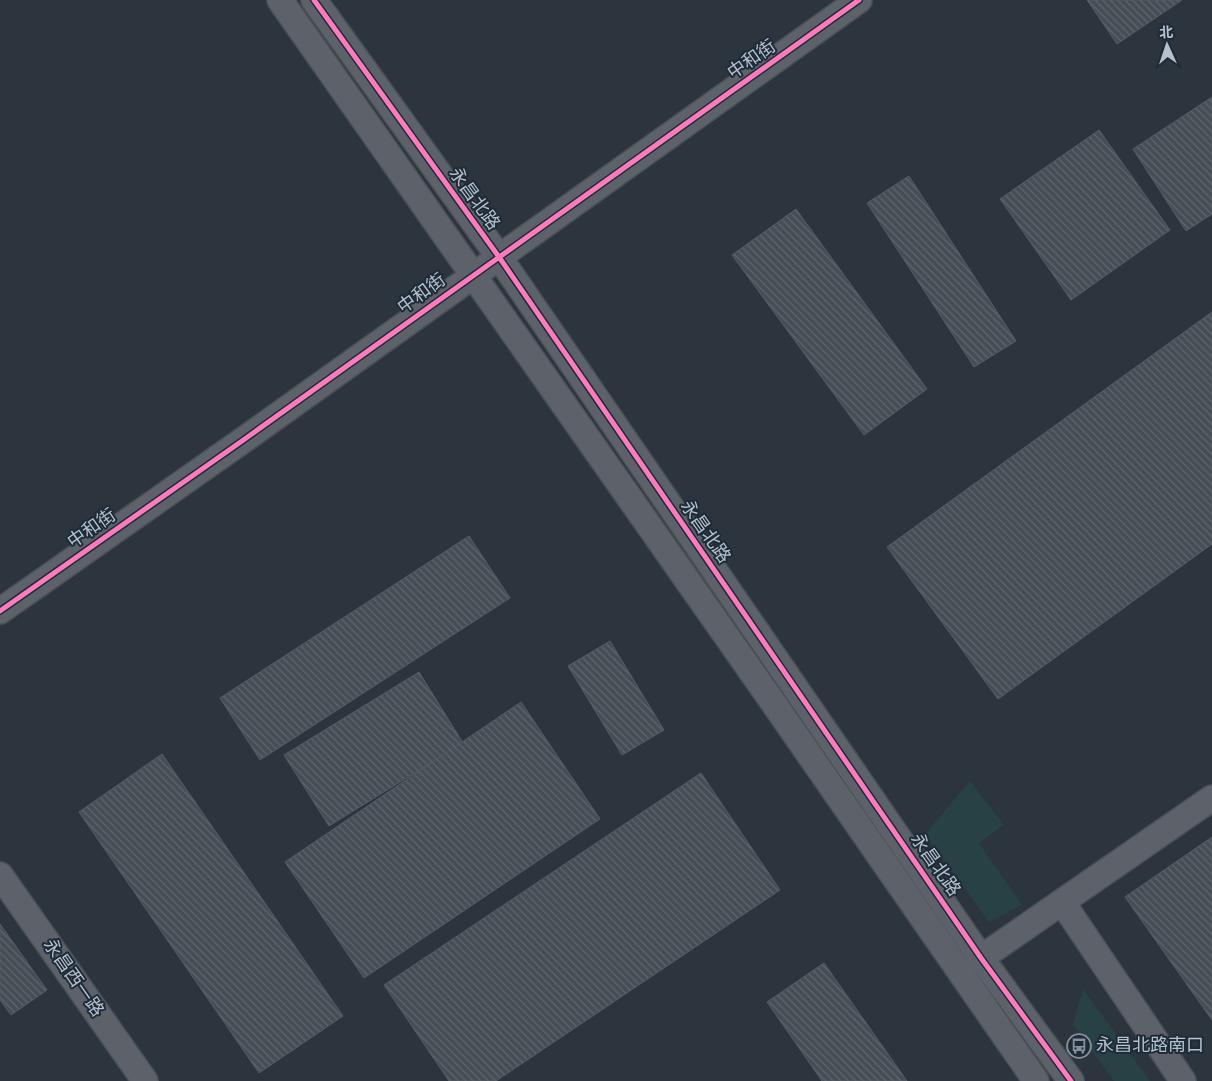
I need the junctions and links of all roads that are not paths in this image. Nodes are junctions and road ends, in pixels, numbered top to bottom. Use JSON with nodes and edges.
{"nodes":[{"id":1,"x":280,"y":0,"type":"edge"},
{"id":2,"x":314,"y":0,"type":"edge"},
{"id":3,"x":860,"y":0,"type":"edge"},
{"id":4,"x":499,"y":257,"type":"junction"},
{"id":5,"x":472,"y":275,"type":"junction"},
{"id":6,"x":0,"y":611,"type":"edge"},
{"id":7,"x":1212,"y":798,"type":"edge"},
{"id":8,"x":0,"y":874,"type":"edge"},
{"id":9,"x":1062,"y":902,"type":"junction"},
{"id":10,"x":981,"y":958,"type":"junction"},
{"id":11,"x":145,"y":1081,"type":"edge"},
{"id":12,"x":1036,"y":1081,"type":"edge"},
{"id":13,"x":1071,"y":1081,"type":"edge"},
{"id":14,"x":1183,"y":1081,"type":"edge"}],
"edges":[{"from":1,"to":5,"type":"street"},
{"from":2,"to":4,"type":"street","name":"永昌北路"},
{"from":3,"to":4,"type":"street","name":"中和街"},
{"from":4,"to":5,"type":"street","name":"中和街"},
{"from":4,"to":10,"type":"street","name":"永昌北路"},
{"from":5,"to":6,"type":"street","name":"中和街"},
{"from":5,"to":12,"type":"street"},
{"from":7,"to":9,"type":"street"},
{"from":8,"to":11,"type":"street","name":"永昌西一路"},
{"from":9,"to":10,"type":"street"},
{"from":9,"to":14,"type":"street"},
{"from":10,"to":13,"type":"street","name":"永昌北路"}]}
